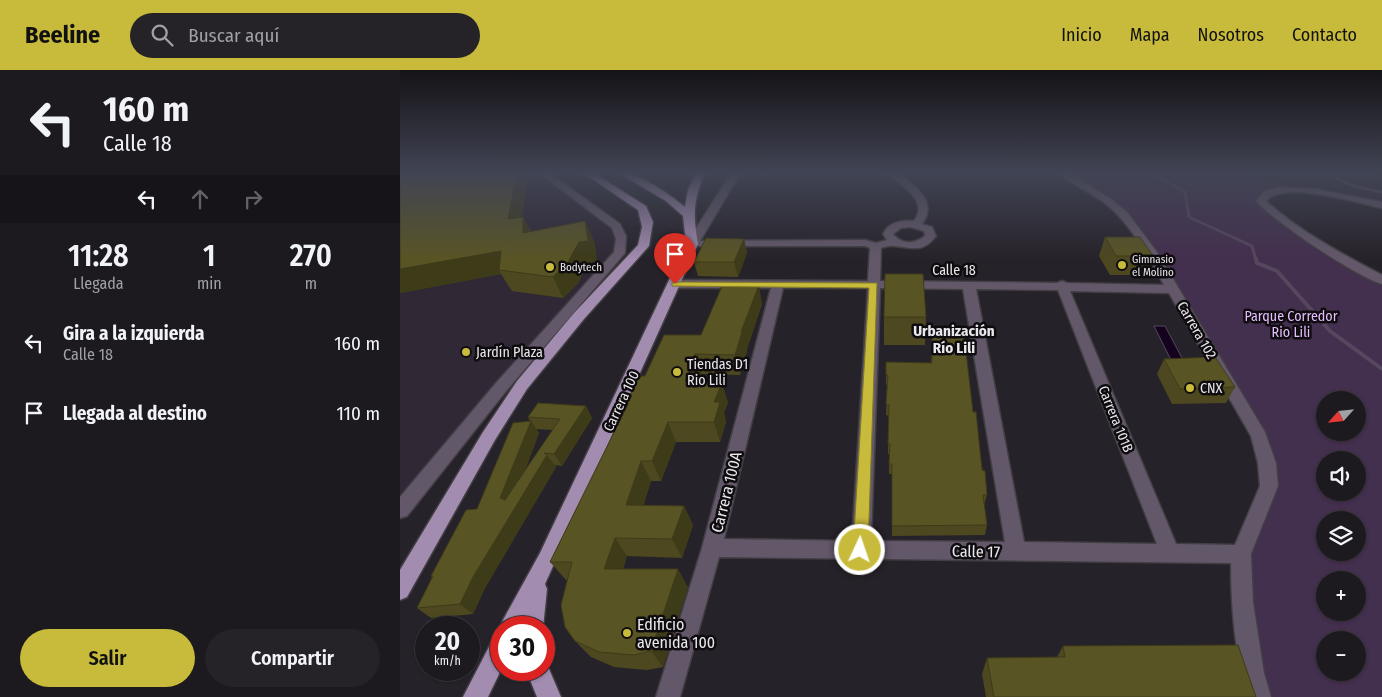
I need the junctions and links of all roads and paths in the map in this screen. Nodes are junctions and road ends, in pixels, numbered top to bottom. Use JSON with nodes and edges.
{"nodes":[{"id":1,"x":582,"y":201,"type":"edge"},
{"id":2,"x":632,"y":201,"type":"edge"},
{"id":3,"x":672,"y":201,"type":"edge"},
{"id":4,"x":691,"y":201,"type":"edge"},
{"id":5,"x":719,"y":201,"type":"edge"},
{"id":6,"x":923,"y":201,"type":"edge"},
{"id":7,"x":1108,"y":201,"type":"edge"},
{"id":8,"x":1261,"y":201,"type":"edge"},
{"id":9,"x":1361,"y":201,"type":"edge"},
{"id":10,"x":1382,"y":205,"type":"edge"},
{"id":11,"x":688,"y":215,"type":"junction"},
{"id":12,"x":917,"y":224,"type":"junction"},
{"id":13,"x":895,"y":242,"type":"junction"},
{"id":14,"x":692,"y":244,"type":"junction"},
{"id":15,"x":876,"y":246,"type":"junction"},
{"id":16,"x":1382,"y":280,"type":"edge"},
{"id":17,"x":675,"y":284,"type":"junction"},
{"id":18,"x":778,"y":285,"type":"junction"},
{"id":19,"x":874,"y":285,"type":"junction"},
{"id":20,"x":969,"y":285,"type":"junction"},
{"id":21,"x":1062,"y":286,"type":"junction"},
{"id":22,"x":1173,"y":289,"type":"junction"},
{"id":23,"x":571,"y":316,"type":"junction"},
{"id":24,"x":400,"y":510,"type":"edge"},
{"id":25,"x":712,"y":548,"type":"junction"},
{"id":26,"x":860,"y":550,"type":"junction"},
{"id":27,"x":1016,"y":552,"type":"junction"},
{"id":28,"x":1170,"y":554,"type":"junction"},
{"id":29,"x":1241,"y":554,"type":"junction"},
{"id":30,"x":547,"y":560,"type":"junction"},
{"id":31,"x":400,"y":590,"type":"edge"},
{"id":32,"x":518,"y":616,"type":"edge"},
{"id":33,"x":533,"y":616,"type":"edge"},
{"id":34,"x":490,"y":668,"type":"edge"},
{"id":35,"x":542,"y":681,"type":"edge"},
{"id":36,"x":475,"y":697,"type":"edge"},
{"id":37,"x":549,"y":697,"type":"edge"},
{"id":38,"x":668,"y":697,"type":"edge"},
{"id":39,"x":1259,"y":697,"type":"edge"}],
"edges":[{"from":1,"to":23,"type":"street"},
{"from":2,"to":23,"type":"main road"},
{"from":3,"to":11,"type":"main road"},
{"from":4,"to":11,"type":"main road"},
{"from":5,"to":14,"type":"street","name":"Carrera 100"},
{"from":6,"to":12,"type":"street"},
{"from":7,"to":22,"type":"street","name":"Carrera 102"},
{"from":8,"to":16,"type":"street"},
{"from":9,"to":10,"type":"street"},
{"from":11,"to":14,"type":"main road"},
{"from":12,"to":13,"type":"street"},
{"from":12,"to":13,"type":"street"},
{"from":13,"to":15,"type":"street"},
{"from":14,"to":15,"type":"street"},
{"from":14,"to":17,"type":"main road","name":"Carrera 100"},
{"from":15,"to":19,"type":"street"},
{"from":17,"to":18,"type":"street","name":"Calle 18"},
{"from":17,"to":30,"type":"main road","name":"Carrera 100"},
{"from":18,"to":19,"type":"street","name":"Calle 18"},
{"from":18,"to":25,"type":"street","name":"Carrera 100A"},
{"from":19,"to":20,"type":"street","name":"Calle 18"},
{"from":19,"to":26,"type":"street"},
{"from":20,"to":21,"type":"street","name":"Calle 18"},
{"from":20,"to":27,"type":"street"},
{"from":21,"to":22,"type":"street","name":"Calle 18"},
{"from":21,"to":28,"type":"street","name":"Carrera 101B"},
{"from":22,"to":29,"type":"street","name":"Carrera 102"},
{"from":23,"to":24,"type":"street"},
{"from":23,"to":31,"type":"main road"},
{"from":25,"to":26,"type":"street","name":"Calle 17"},
{"from":25,"to":38,"type":"street","name":"Carrera 100A"},
{"from":26,"to":27,"type":"street","name":"Calle 17"},
{"from":27,"to":28,"type":"street","name":"Calle 17"},
{"from":28,"to":29,"type":"street","name":"Calle 17"},
{"from":29,"to":39,"type":"street","name":"Carrera 102"},
{"from":30,"to":32,"type":"main road","name":"Carrera 100"},
{"from":30,"to":33,"type":"main road"},
{"from":34,"to":36,"type":"main road"},
{"from":35,"to":37,"type":"main road"}]}
